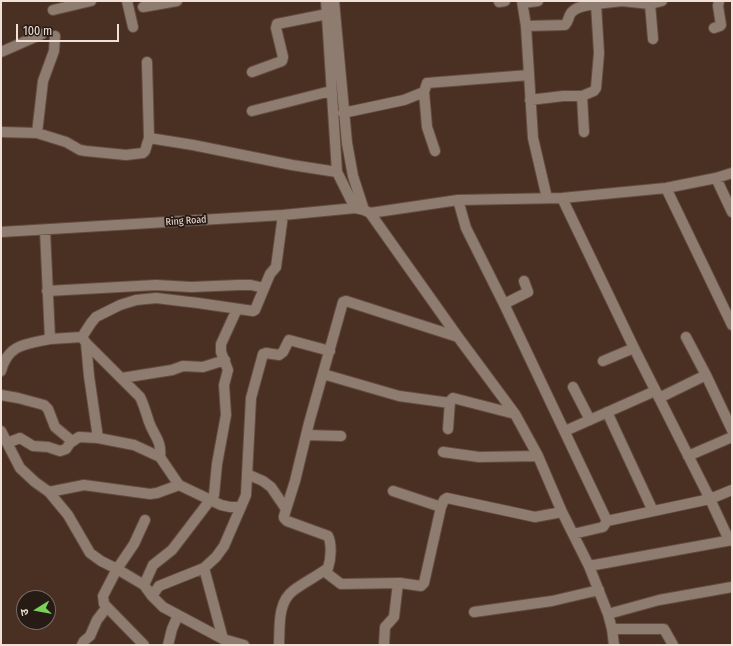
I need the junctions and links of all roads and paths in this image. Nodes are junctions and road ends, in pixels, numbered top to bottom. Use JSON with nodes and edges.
{"nodes":[{"id":1,"x":89,"y":1,"type":"edge"},
{"id":2,"x":127,"y":1,"type":"edge"},
{"id":3,"x":176,"y":1,"type":"edge"},
{"id":4,"x":326,"y":1,"type":"edge"},
{"id":5,"x":334,"y":1,"type":"edge"},
{"id":6,"x":538,"y":1,"type":"edge"},
{"id":7,"x":662,"y":1,"type":"edge"},
{"id":8,"x":719,"y":1,"type":"edge"},
{"id":9,"x":522,"y":2,"type":"edge"},
{"id":10,"x":581,"y":4,"type":"edge"},
{"id":11,"x":596,"y":4,"type":"junction"},
{"id":12,"x":650,"y":4,"type":"junction"},
{"id":13,"x":143,"y":7,"type":"dead end"},
{"id":14,"x":53,"y":10,"type":"dead end"},
{"id":15,"x":327,"y":14,"type":"junction"},
{"id":16,"x":526,"y":26,"type":"junction"},
{"id":17,"x":133,"y":27,"type":"dead end"},
{"id":18,"x":714,"y":28,"type":"dead end"},
{"id":19,"x":42,"y":34,"type":"dead end"},
{"id":20,"x":55,"y":36,"type":"dead end"},
{"id":21,"x":653,"y":39,"type":"dead end"},
{"id":22,"x":1,"y":52,"type":"edge"},
{"id":23,"x":147,"y":62,"type":"dead end"},
{"id":24,"x":252,"y":72,"type":"dead end"},
{"id":25,"x":529,"y":75,"type":"junction"},
{"id":26,"x":331,"y":91,"type":"junction"},
{"id":27,"x":424,"y":92,"type":"junction"},
{"id":28,"x":582,"y":96,"type":"junction"},
{"id":29,"x":530,"y":100,"type":"junction"},
{"id":30,"x":252,"y":111,"type":"dead end"},
{"id":31,"x":343,"y":113,"type":"junction"},
{"id":32,"x":1,"y":132,"type":"edge"},
{"id":33,"x":584,"y":132,"type":"dead end"},
{"id":34,"x":37,"y":134,"type":"junction"},
{"id":35,"x":150,"y":138,"type":"junction"},
{"id":36,"x":436,"y":151,"type":"dead end"},
{"id":37,"x":337,"y":172,"type":"junction"},
{"id":38,"x":732,"y":173,"type":"edge"},
{"id":39,"x":716,"y":178,"type":"junction"},
{"id":40,"x":666,"y":188,"type":"junction"},
{"id":41,"x":547,"y":198,"type":"junction"},
{"id":42,"x":562,"y":198,"type":"junction"},
{"id":43,"x":458,"y":200,"type":"junction"},
{"id":44,"x":363,"y":210,"type":"junction"},
{"id":45,"x":732,"y":212,"type":"edge"},
{"id":46,"x":283,"y":215,"type":"junction"},
{"id":47,"x":44,"y":230,"type":"junction"},
{"id":48,"x":1,"y":232,"type":"edge"},
{"id":49,"x":524,"y":281,"type":"dead end"},
{"id":50,"x":264,"y":288,"type":"junction"},
{"id":51,"x":47,"y":291,"type":"junction"},
{"id":52,"x":504,"y":304,"type":"junction"},
{"id":53,"x":237,"y":309,"type":"junction"},
{"id":54,"x":732,"y":325,"type":"edge"},
{"id":55,"x":458,"y":337,"type":"junction"},
{"id":56,"x":686,"y":337,"type":"dead end"},
{"id":57,"x":50,"y":339,"type":"junction"},
{"id":58,"x":84,"y":340,"type":"junction"},
{"id":59,"x":634,"y":348,"type":"junction"},
{"id":60,"x":330,"y":351,"type":"junction"},
{"id":61,"x":225,"y":360,"type":"junction"},
{"id":62,"x":603,"y":361,"type":"dead end"},
{"id":63,"x":1,"y":372,"type":"edge"},
{"id":64,"x":322,"y":374,"type":"junction"},
{"id":65,"x":706,"y":375,"type":"junction"},
{"id":66,"x":122,"y":378,"type":"junction"},
{"id":67,"x":573,"y":387,"type":"dead end"},
{"id":68,"x":657,"y":394,"type":"junction"},
{"id":69,"x":1,"y":395,"type":"edge"},
{"id":70,"x":450,"y":403,"type":"junction"},
{"id":71,"x":608,"y":412,"type":"junction"},
{"id":72,"x":515,"y":414,"type":"junction"},
{"id":73,"x":590,"y":420,"type":"junction"},
{"id":74,"x":448,"y":429,"type":"dead end"},
{"id":75,"x":732,"y":430,"type":"edge"},
{"id":76,"x":1,"y":431,"type":"edge"},
{"id":77,"x":565,"y":431,"type":"junction"},
{"id":78,"x":306,"y":435,"type":"junction"},
{"id":79,"x":342,"y":436,"type":"dead end"},
{"id":80,"x":732,"y":437,"type":"edge"},
{"id":81,"x":98,"y":438,"type":"junction"},
{"id":82,"x":72,"y":441,"type":"junction"},
{"id":83,"x":7,"y":443,"type":"junction"},
{"id":84,"x":443,"y":452,"type":"dead end"},
{"id":85,"x":538,"y":456,"type":"junction"},
{"id":86,"x":688,"y":456,"type":"junction"},
{"id":87,"x":160,"y":458,"type":"junction"},
{"id":88,"x":247,"y":474,"type":"junction"},
{"id":89,"x":179,"y":485,"type":"junction"},
{"id":90,"x":732,"y":490,"type":"edge"},
{"id":91,"x":393,"y":491,"type":"dead end"},
{"id":92,"x":49,"y":492,"type":"junction"},
{"id":93,"x":710,"y":499,"type":"junction"},
{"id":94,"x":211,"y":500,"type":"junction"},
{"id":95,"x":241,"y":507,"type":"junction"},
{"id":96,"x":441,"y":508,"type":"junction"},
{"id":97,"x":286,"y":509,"type":"junction"},
{"id":98,"x":653,"y":511,"type":"junction"},
{"id":99,"x":562,"y":512,"type":"junction"},
{"id":100,"x":145,"y":520,"type":"dead end"},
{"id":101,"x":607,"y":521,"type":"junction"},
{"id":102,"x":574,"y":534,"type":"junction"},
{"id":103,"x":730,"y":540,"type":"edge"},
{"id":104,"x":589,"y":566,"type":"junction"},
{"id":105,"x":204,"y":568,"type":"junction"},
{"id":106,"x":117,"y":569,"type":"junction"},
{"id":107,"x":324,"y":571,"type":"junction"},
{"id":108,"x":398,"y":583,"type":"junction"},
{"id":109,"x":144,"y":585,"type":"junction"},
{"id":110,"x":732,"y":587,"type":"edge"},
{"id":111,"x":599,"y":590,"type":"junction"},
{"id":112,"x":152,"y":596,"type":"junction"},
{"id":113,"x":107,"y":608,"type":"junction"},
{"id":114,"x":474,"y":612,"type":"dead end"},
{"id":115,"x":608,"y":614,"type":"junction"},
{"id":116,"x":178,"y":615,"type":"junction"},
{"id":117,"x":612,"y":629,"type":"junction"},
{"id":118,"x":223,"y":639,"type":"junction"},
{"id":119,"x":82,"y":645,"type":"edge"},
{"id":120,"x":144,"y":645,"type":"edge"},
{"id":121,"x":168,"y":645,"type":"edge"},
{"id":122,"x":244,"y":645,"type":"edge"},
{"id":123,"x":278,"y":645,"type":"edge"},
{"id":124,"x":384,"y":645,"type":"edge"},
{"id":125,"x":614,"y":645,"type":"edge"},
{"id":126,"x":673,"y":645,"type":"edge"}],
"edges":[{"from":1,"to":14,"type":"street"},
{"from":2,"to":17,"type":"street"},
{"from":3,"to":13,"type":"street"},
{"from":4,"to":15,"type":"street"},
{"from":5,"to":31,"type":"street"},
{"from":6,"to":9,"type":"street"},
{"from":7,"to":12,"type":"street"},
{"from":8,"to":18,"type":"street"},
{"from":9,"to":16,"type":"street"},
{"from":10,"to":11,"type":"street"},
{"from":10,"to":16,"type":"street"},
{"from":11,"to":12,"type":"street"},
{"from":11,"to":28,"type":"street"},
{"from":12,"to":21,"type":"street"},
{"from":15,"to":24,"type":"street"},
{"from":15,"to":26,"type":"street"},
{"from":16,"to":25,"type":"street"},
{"from":19,"to":22,"type":"street"},
{"from":20,"to":34,"type":"street"},
{"from":23,"to":35,"type":"street"},
{"from":25,"to":27,"type":"street"},
{"from":25,"to":29,"type":"street"},
{"from":26,"to":30,"type":"street"},
{"from":26,"to":37,"type":"street"},
{"from":27,"to":31,"type":"street"},
{"from":27,"to":36,"type":"street"},
{"from":28,"to":29,"type":"street"},
{"from":28,"to":33,"type":"street"},
{"from":29,"to":41,"type":"street"},
{"from":31,"to":44,"type":"street"},
{"from":32,"to":34,"type":"street"},
{"from":34,"to":35,"type":"street"},
{"from":35,"to":37,"type":"street"},
{"from":37,"to":44,"type":"street"},
{"from":38,"to":39,"type":"street","name":"Ring Road"},
{"from":39,"to":40,"type":"street","name":"Ring Road"},
{"from":39,"to":45,"type":"street"},
{"from":40,"to":42,"type":"street","name":"Ring Road"},
{"from":40,"to":54,"type":"street"},
{"from":41,"to":42,"type":"street","name":"Ring Road"},
{"from":41,"to":43,"type":"street","name":"Ring Road"},
{"from":42,"to":59,"type":"street"},
{"from":43,"to":44,"type":"street","name":"Ring Road"},
{"from":43,"to":52,"type":"street"},
{"from":44,"to":46,"type":"street","name":"Ring Road"},
{"from":44,"to":55,"type":"street"},
{"from":46,"to":47,"type":"street","name":"Ring Road"},
{"from":46,"to":50,"type":"street"},
{"from":47,"to":48,"type":"street","name":"Ring Road"},
{"from":47,"to":51,"type":"street"},
{"from":49,"to":52,"type":"street"},
{"from":50,"to":51,"type":"street"},
{"from":50,"to":53,"type":"street"},
{"from":51,"to":57,"type":"street"},
{"from":52,"to":77,"type":"street"},
{"from":53,"to":58,"type":"street"},
{"from":53,"to":61,"type":"street"},
{"from":55,"to":60,"type":"street"},
{"from":55,"to":72,"type":"street"},
{"from":56,"to":65,"type":"street"},
{"from":57,"to":58,"type":"street"},
{"from":57,"to":63,"type":"street"},
{"from":58,"to":66,"type":"street"},
{"from":58,"to":81,"type":"street"},
{"from":59,"to":62,"type":"street"},
{"from":59,"to":68,"type":"street"},
{"from":60,"to":64,"type":"street"},
{"from":60,"to":88,"type":"street"},
{"from":61,"to":66,"type":"street"},
{"from":61,"to":94,"type":"street"},
{"from":64,"to":70,"type":"street"},
{"from":64,"to":78,"type":"street"},
{"from":65,"to":68,"type":"street"},
{"from":65,"to":75,"type":"street"},
{"from":66,"to":87,"type":"street"},
{"from":67,"to":73,"type":"street"},
{"from":68,"to":71,"type":"street"},
{"from":68,"to":86,"type":"street"},
{"from":69,"to":82,"type":"street"},
{"from":70,"to":72,"type":"street"},
{"from":70,"to":74,"type":"street"},
{"from":71,"to":73,"type":"street"},
{"from":71,"to":98,"type":"street"},
{"from":72,"to":85,"type":"street"},
{"from":73,"to":77,"type":"street"},
{"from":76,"to":83,"type":"street"},
{"from":77,"to":101,"type":"street"},
{"from":78,"to":79,"type":"street"},
{"from":78,"to":97,"type":"street"},
{"from":80,"to":86,"type":"street"},
{"from":81,"to":82,"type":"street"},
{"from":81,"to":87,"type":"street"},
{"from":82,"to":83,"type":"street"},
{"from":83,"to":92,"type":"street"},
{"from":84,"to":85,"type":"street"},
{"from":85,"to":99,"type":"street"},
{"from":86,"to":93,"type":"street"},
{"from":87,"to":89,"type":"street"},
{"from":88,"to":95,"type":"street"},
{"from":88,"to":97,"type":"street"},
{"from":89,"to":92,"type":"street"},
{"from":89,"to":94,"type":"street"},
{"from":90,"to":93,"type":"street"},
{"from":91,"to":96,"type":"street"},
{"from":92,"to":106,"type":"street"},
{"from":93,"to":98,"type":"street"},
{"from":93,"to":103,"type":"street"},
{"from":94,"to":95,"type":"street"},
{"from":94,"to":109,"type":"street"},
{"from":95,"to":105,"type":"street"},
{"from":96,"to":99,"type":"street"},
{"from":96,"to":108,"type":"street"},
{"from":97,"to":107,"type":"street"},
{"from":98,"to":101,"type":"street"},
{"from":99,"to":102,"type":"street"},
{"from":100,"to":106,"type":"street"},
{"from":101,"to":102,"type":"street"},
{"from":102,"to":104,"type":"street"},
{"from":103,"to":104,"type":"street"},
{"from":104,"to":111,"type":"street"},
{"from":105,"to":112,"type":"street"},
{"from":105,"to":118,"type":"street"},
{"from":106,"to":109,"type":"street"},
{"from":106,"to":113,"type":"street"},
{"from":107,"to":108,"type":"street"},
{"from":107,"to":123,"type":"street"},
{"from":108,"to":124,"type":"street"},
{"from":109,"to":112,"type":"street"},
{"from":110,"to":115,"type":"street"},
{"from":111,"to":114,"type":"street"},
{"from":111,"to":115,"type":"street"},
{"from":112,"to":116,"type":"street"},
{"from":113,"to":119,"type":"street"},
{"from":113,"to":120,"type":"street"},
{"from":115,"to":117,"type":"street"},
{"from":116,"to":118,"type":"street"},
{"from":116,"to":121,"type":"street"},
{"from":117,"to":125,"type":"street"},
{"from":117,"to":126,"type":"street"},
{"from":118,"to":122,"type":"street"}]}
